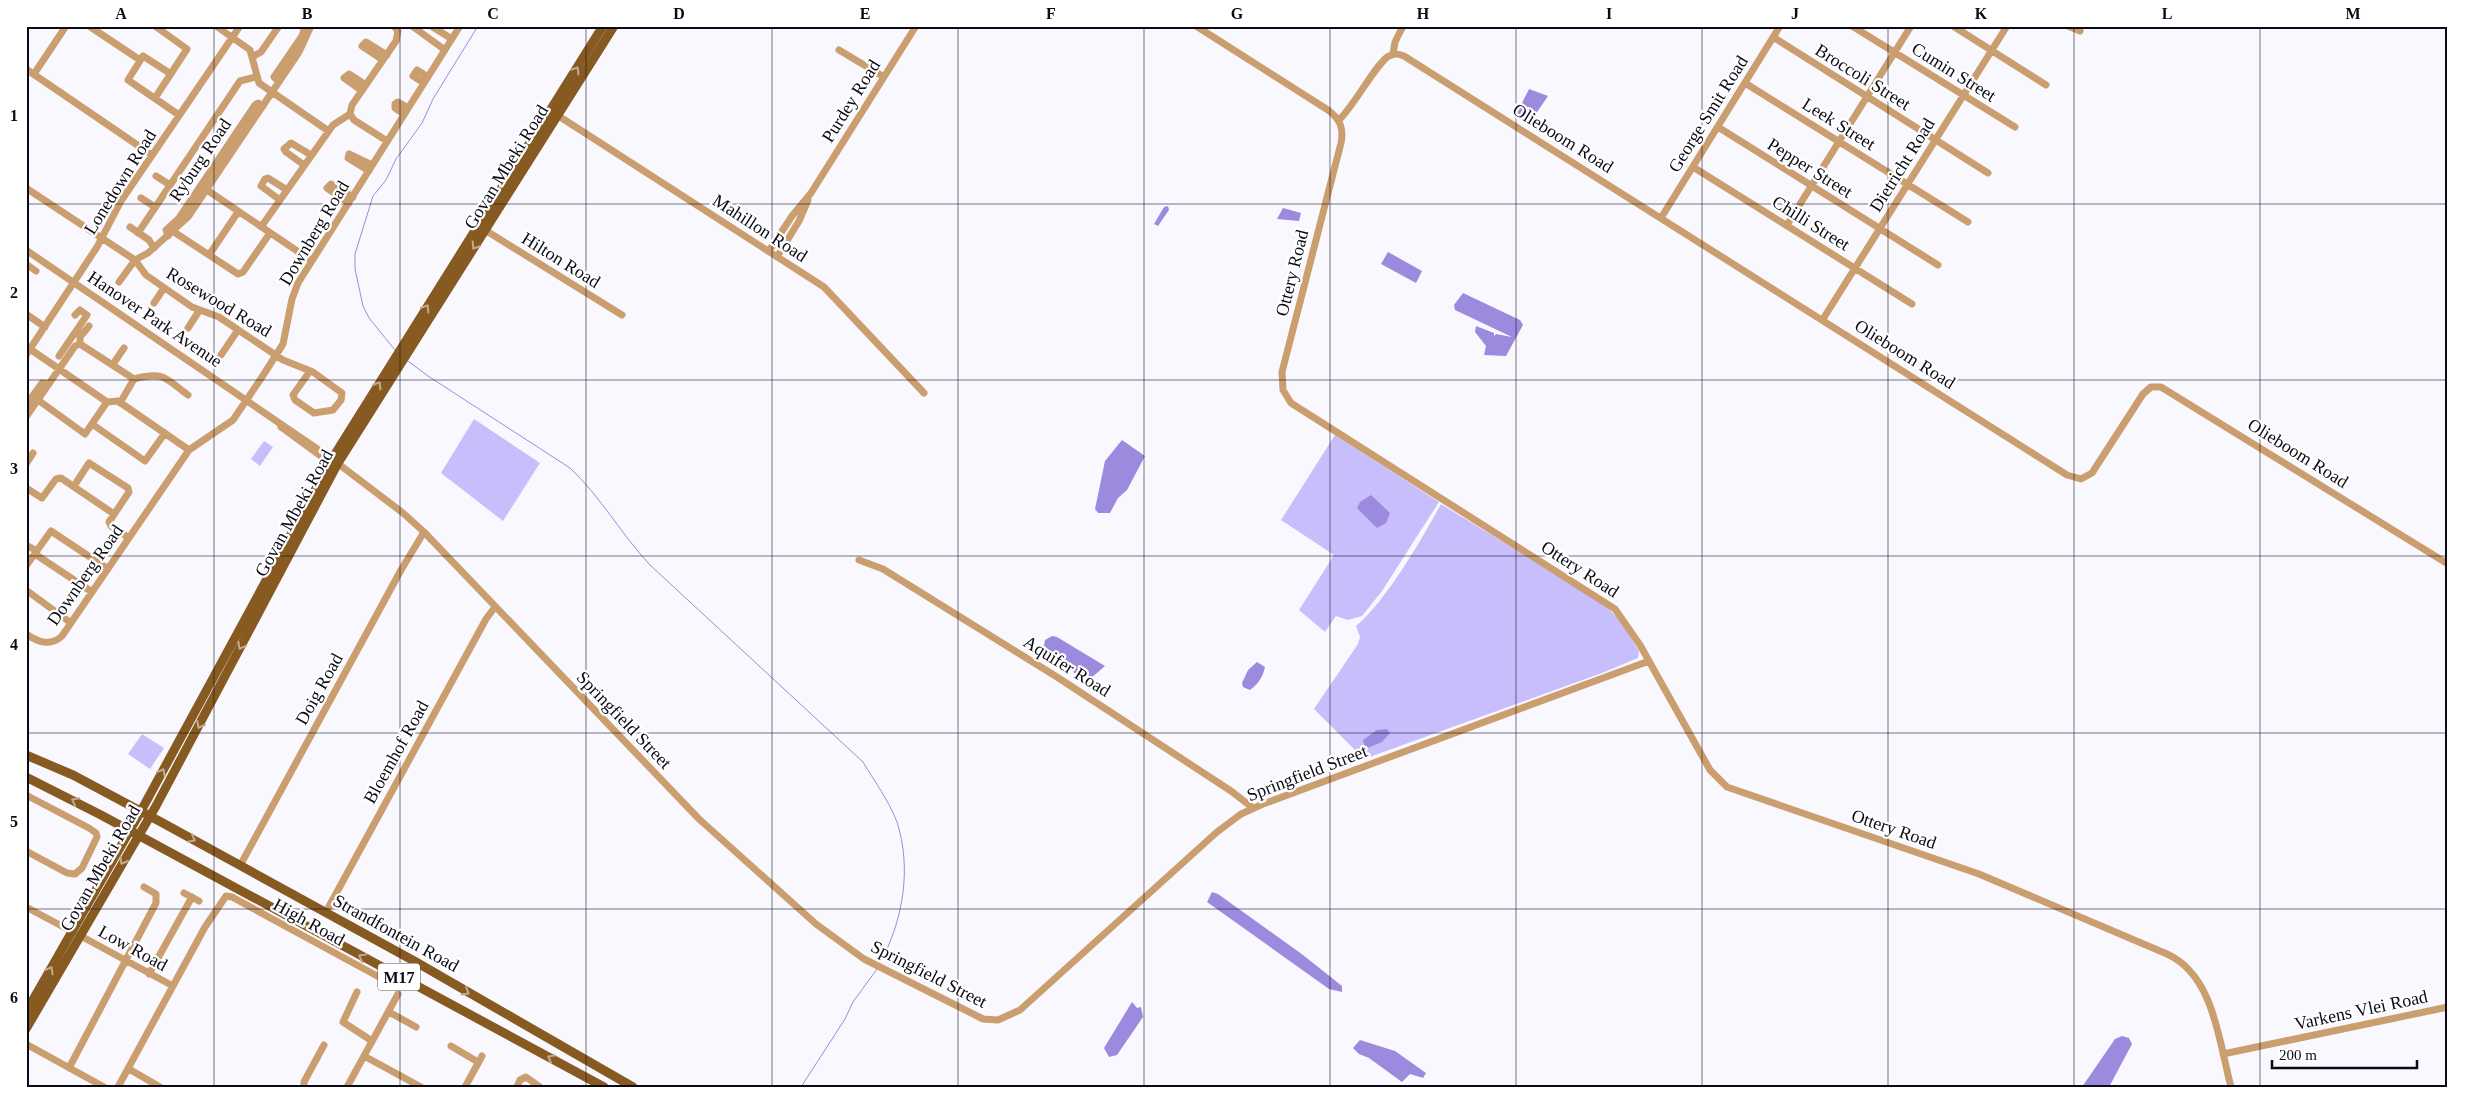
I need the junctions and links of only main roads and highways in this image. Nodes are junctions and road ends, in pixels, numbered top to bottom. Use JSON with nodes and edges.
{"nodes":[{"id":1,"x":603,"y":26,"type":"edge"},
{"id":2,"x":614,"y":26,"type":"edge"},
{"id":3,"x":554,"y":114,"type":"junction"},
{"id":4,"x":404,"y":352,"type":"junction"},
{"id":5,"x":336,"y":464,"type":"junction"},
{"id":6,"x":26,"y":755,"type":"edge"},
{"id":7,"x":26,"y":777,"type":"edge"},
{"id":8,"x":141,"y":811,"type":"junction"},
{"id":9,"x":149,"y":816,"type":"junction"},
{"id":10,"x":130,"y":830,"type":"junction"},
{"id":11,"x":139,"y":835,"type":"junction"},
{"id":12,"x":75,"y":933,"type":"junction"},
{"id":13,"x":26,"y":1012,"type":"edge"},
{"id":14,"x":26,"y":1029,"type":"edge"},
{"id":15,"x":604,"y":1087,"type":"edge"},
{"id":16,"x":633,"y":1087,"type":"edge"}],
"edges":[{"from":3,"to":1,"type":"main road","name":"Govan Mbeki Road","one_way":true},
{"from":2,"to":3,"type":"main road","name":"Govan Mbeki Road"},
{"from":4,"to":3,"type":"main road","name":"Govan Mbeki Road","one_way":true},
{"from":3,"to":4,"type":"main road","name":"Govan Mbeki Road","one_way":true},
{"from":4,"to":5,"type":"main road","name":"Govan Mbeki Road"},
{"from":8,"to":5,"type":"main road","name":"Govan Mbeki Road","one_way":true},
{"from":5,"to":9,"type":"main road","name":"Govan Mbeki Road","one_way":true},
{"from":6,"to":8,"type":"main road","number":"M17"},
{"from":10,"to":7,"type":"main road","number":"M17","one_way":true},
{"from":8,"to":9,"type":"main road","name":"Strandfontein Road","number":"M17"},
{"from":8,"to":10,"type":"main road","name":"Govan Mbeki Road"},
{"from":9,"to":11,"type":"main road","name":"Govan Mbeki Road"},
{"from":9,"to":16,"type":"main road","name":"Strandfontein Road","number":"M17","one_way":true},
{"from":10,"to":11,"type":"main road","name":"Strandfontein Road","number":"M17"},
{"from":10,"to":12,"type":"main road","name":"Govan Mbeki Road"},
{"from":11,"to":12,"type":"main road","name":"Govan Mbeki Road","one_way":true},
{"from":15,"to":11,"type":"main road","name":"Strandfontein Road","number":"M17","one_way":true},
{"from":13,"to":12,"type":"main road","name":"Govan Mbeki Road","one_way":true},
{"from":12,"to":14,"type":"main road","name":"Govan Mbeki Road"}]}
